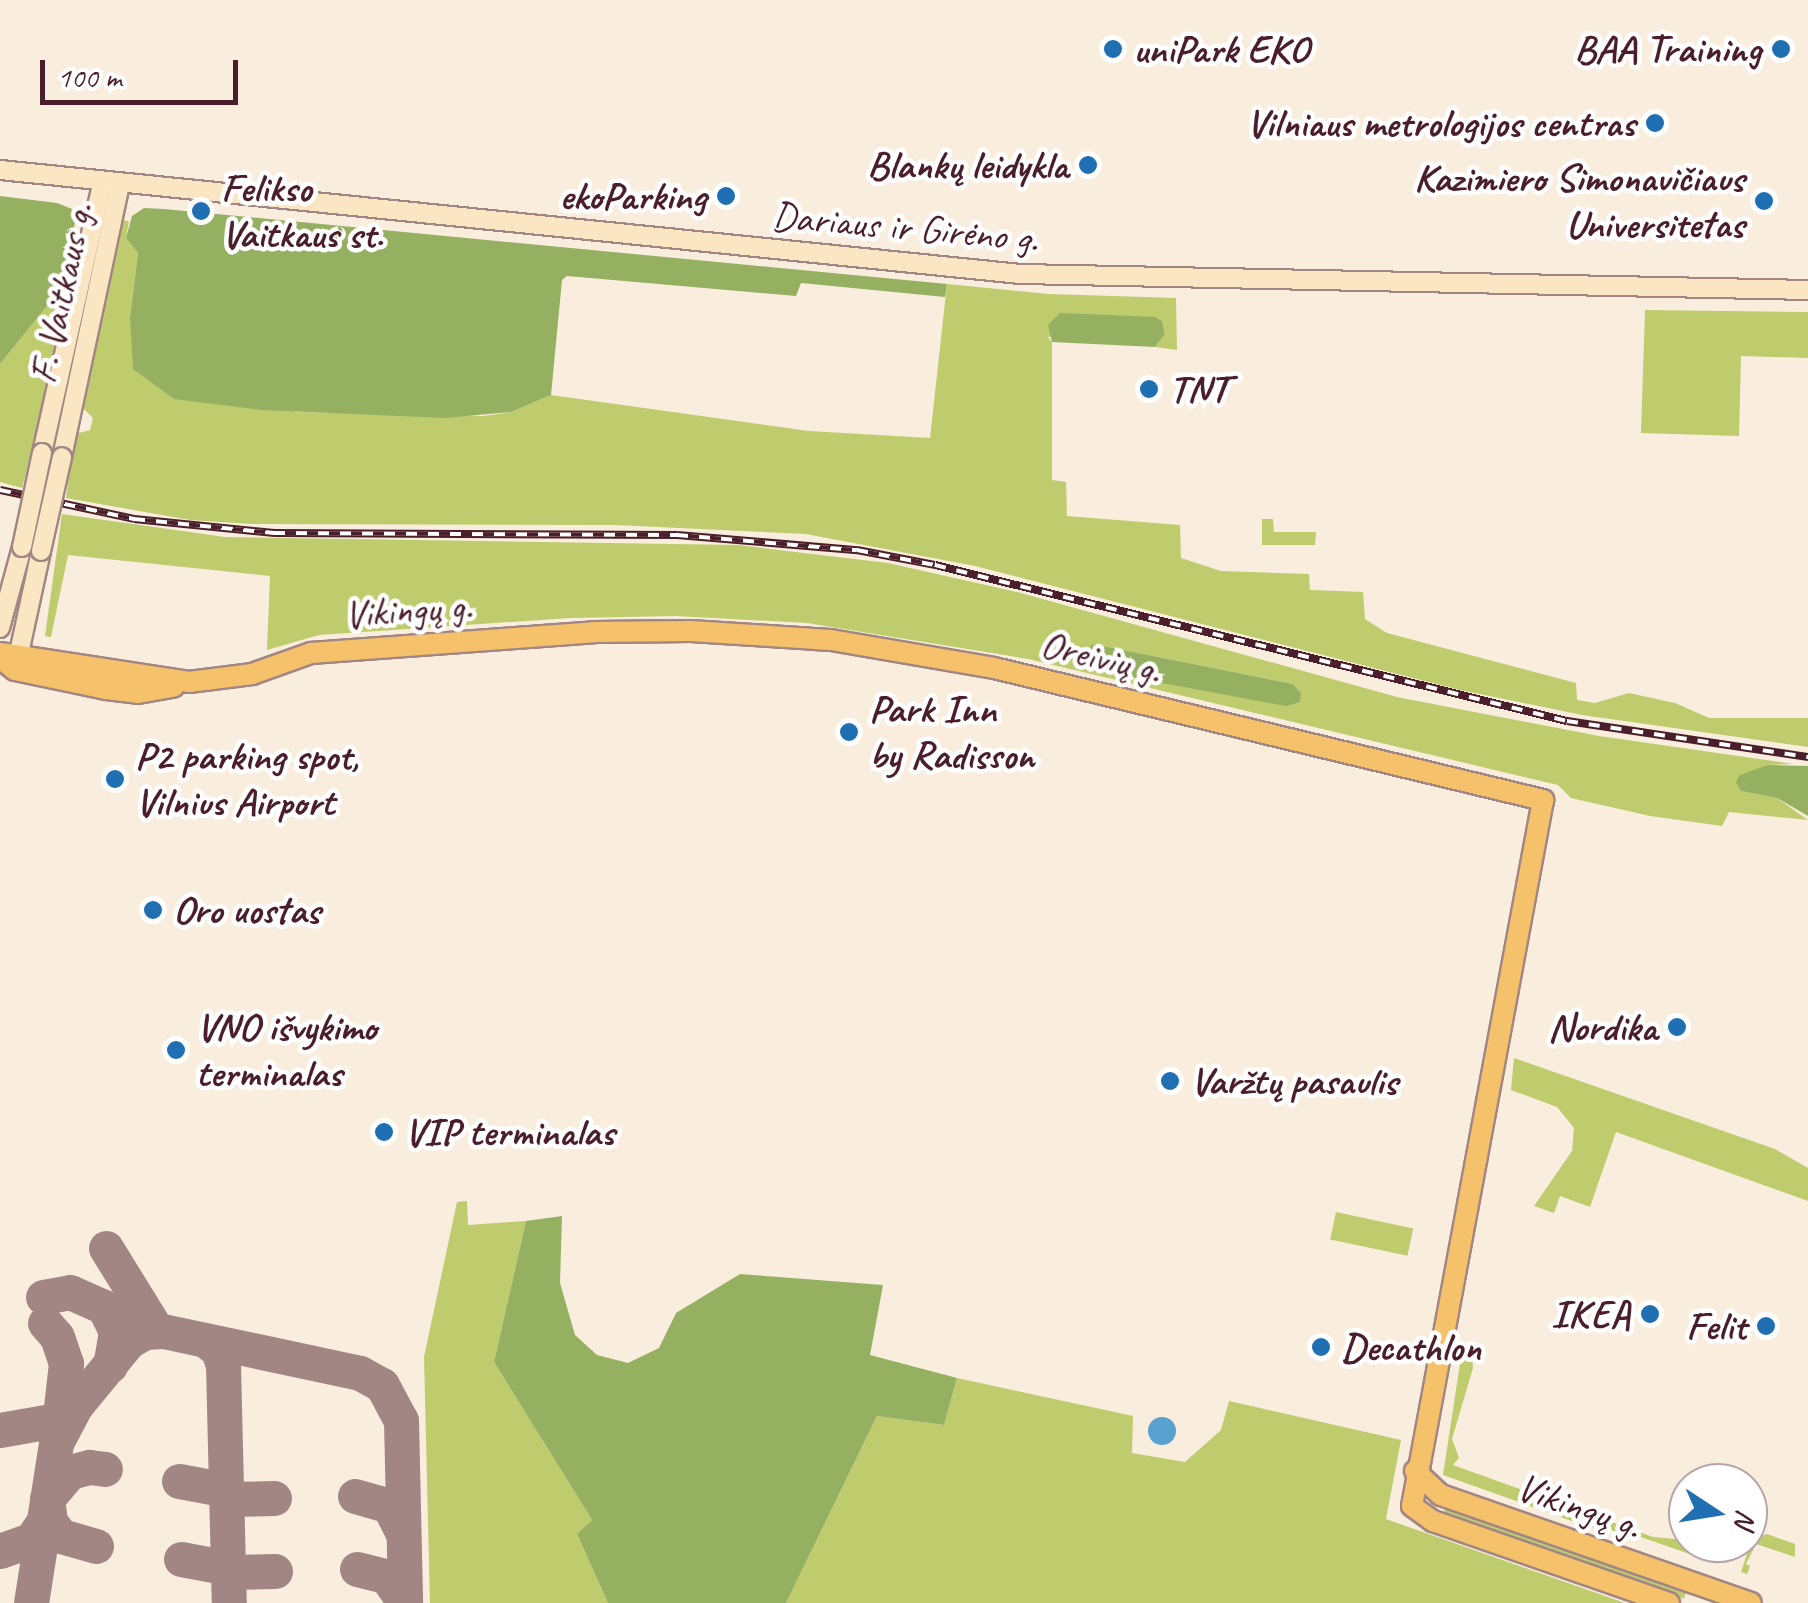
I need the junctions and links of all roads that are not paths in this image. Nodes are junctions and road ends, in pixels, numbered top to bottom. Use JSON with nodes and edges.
{"nodes":[{"id":1,"x":0,"y":170,"type":"edge"},
{"id":2,"x":112,"y":182,"type":"junction"},
{"id":3,"x":1808,"y":290,"type":"edge"},
{"id":4,"x":32,"y":550,"type":"junction"},
{"id":5,"x":0,"y":628,"type":"edge"},
{"id":6,"x":635,"y":631,"type":"joint"},
{"id":7,"x":6,"y":655,"type":"edge"},
{"id":8,"x":1415,"y":1472,"type":"junction"},
{"id":9,"x":1441,"y":1495,"type":"junction"},
{"id":10,"x":1422,"y":1517,"type":"junction"},
{"id":11,"x":1669,"y":1603,"type":"edge"},
{"id":12,"x":1751,"y":1603,"type":"edge"}],
"edges":[{"from":1,"to":2,"type":"main road","name":"Dariaus ir Girėno g."},
{"from":2,"to":3,"type":"main road","name":"Dariaus ir Girėno g."},
{"from":2,"to":4,"type":"main road","name":"F. Vaitkaus g.","bridge":true},
{"from":4,"to":5,"type":"main road","name":"F. Vaitkaus g."},
{"from":4,"to":7,"type":"main road","name":"F. Vaitkaus g."},
{"from":6,"to":7,"type":"main road","name":"Vikingų g."},
{"from":6,"to":8,"type":"main road","name":"Oreivių g."},
{"from":8,"to":9,"type":"main road","name":"Vikingų g."},
{"from":8,"to":10,"type":"main road"},
{"from":9,"to":10,"type":"main road"},
{"from":9,"to":12,"type":"main road","name":"Vikingų g."},
{"from":10,"to":11,"type":"main road","name":"Vikingų g."}]}
